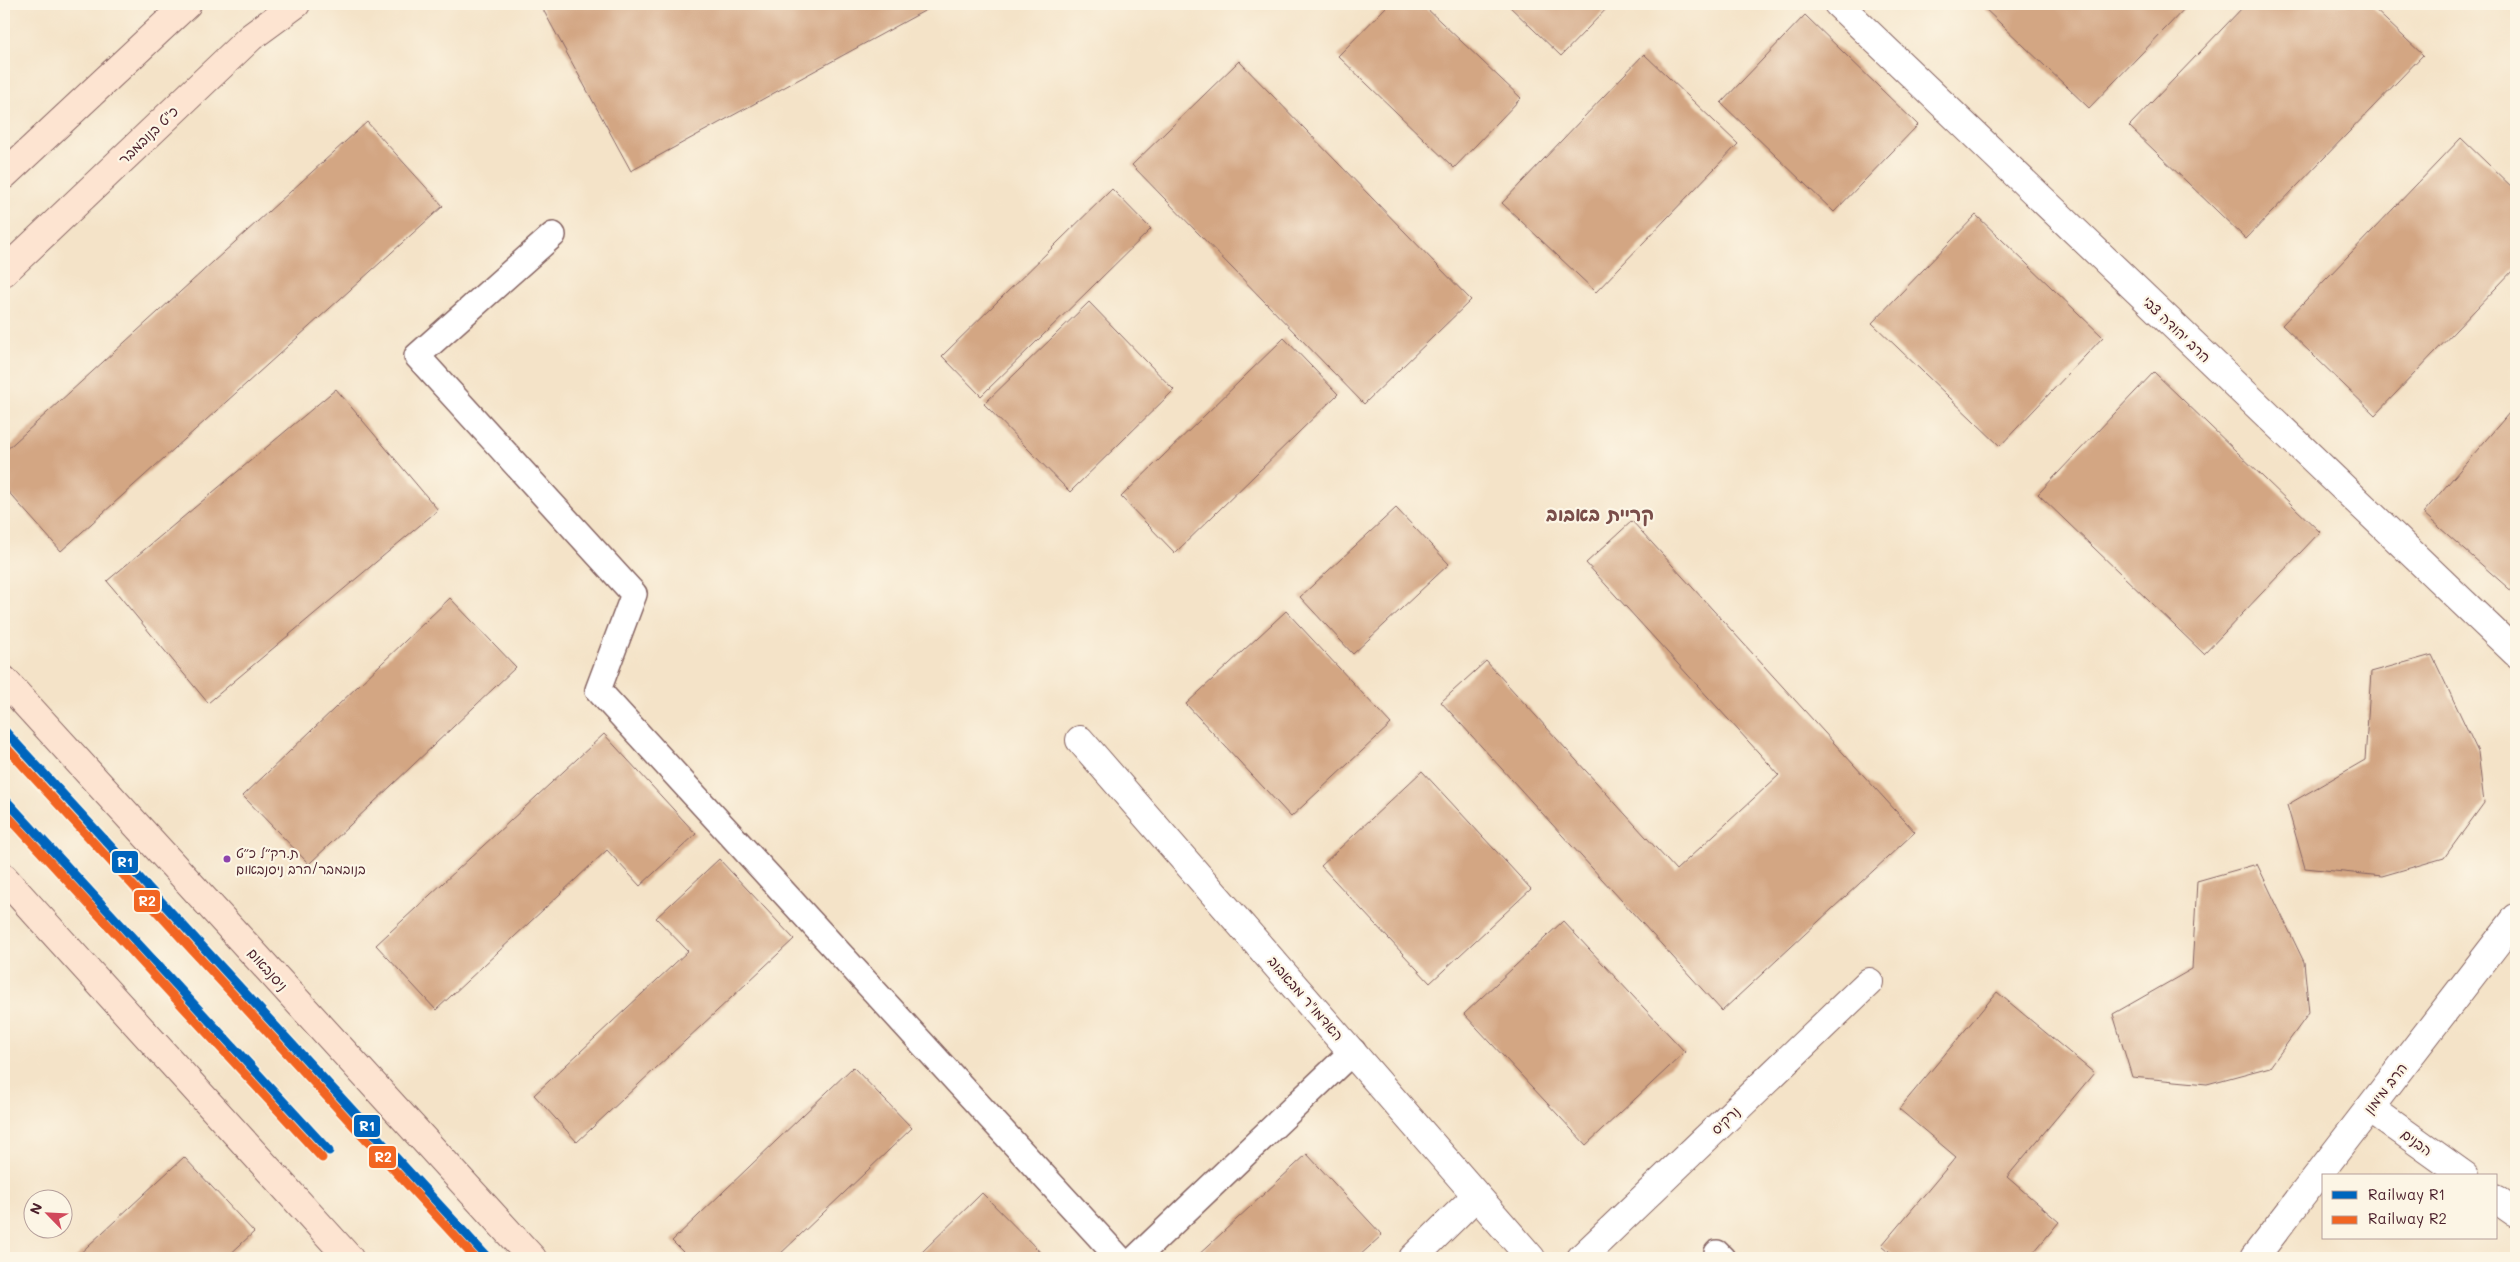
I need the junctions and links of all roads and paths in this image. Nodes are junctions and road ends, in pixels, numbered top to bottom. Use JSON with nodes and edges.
{"nodes":[{"id":1,"x":187,"y":4,"type":"edge"},
{"id":2,"x":296,"y":4,"type":"edge"},
{"id":3,"x":1838,"y":4,"type":"edge"},
{"id":4,"x":4,"y":174,"type":"edge"},
{"id":5,"x":553,"y":235,"type":"dead end"},
{"id":6,"x":4,"y":272,"type":"edge"},
{"id":7,"x":2516,"y":653,"type":"edge"},
{"id":8,"x":4,"y":680,"type":"edge"},
{"id":9,"x":1080,"y":740,"type":"dead end"},
{"id":10,"x":4,"y":878,"type":"edge"},
{"id":11,"x":2516,"y":918,"type":"edge"},
{"id":12,"x":1869,"y":982,"type":"dead end"},
{"id":13,"x":1352,"y":1051,"type":"junction"},
{"id":14,"x":2370,"y":1108,"type":"junction"},
{"id":15,"x":2461,"y":1174,"type":"edge"},
{"id":16,"x":1476,"y":1196,"type":"junction"},
{"id":17,"x":2498,"y":1200,"type":"edge"},
{"id":18,"x":2516,"y":1213,"type":"edge"},
{"id":19,"x":349,"y":1258,"type":"edge"},
{"id":20,"x":532,"y":1258,"type":"edge"},
{"id":21,"x":1119,"y":1258,"type":"edge"},
{"id":22,"x":1136,"y":1258,"type":"edge"},
{"id":23,"x":1413,"y":1258,"type":"edge"},
{"id":24,"x":1530,"y":1258,"type":"edge"},
{"id":25,"x":1581,"y":1258,"type":"edge"},
{"id":26,"x":2254,"y":1258,"type":"edge"}],
"edges":[{"from":1,"to":4,"type":"main road"},
{"from":2,"to":6,"type":"main road","name":"כ\"ט בנובמבר"},
{"from":3,"to":7,"type":"street","name":"הרב יהודה צבי"},
{"from":5,"to":21,"type":"lane"},
{"from":8,"to":20,"type":"main road","name":"ניסנבאום"},
{"from":9,"to":13,"type":"street","name":"האדמו\"ר מבאבוב"},
{"from":10,"to":19,"type":"main road"},
{"from":11,"to":14,"type":"street","name":"הרב מימון"},
{"from":12,"to":25,"type":"street","name":"נרקיס"},
{"from":13,"to":16,"type":"street","name":"האדמו\"ר מבאבוב"},
{"from":13,"to":22,"type":"lane"},
{"from":14,"to":15,"type":"street","name":"הבנים"},
{"from":14,"to":26,"type":"street","name":"הרב מימון"},
{"from":16,"to":23,"type":"street"},
{"from":16,"to":24,"type":"street","name":"האדמו\"ר מבאבוב"},
{"from":17,"to":18,"type":"street"}]}
